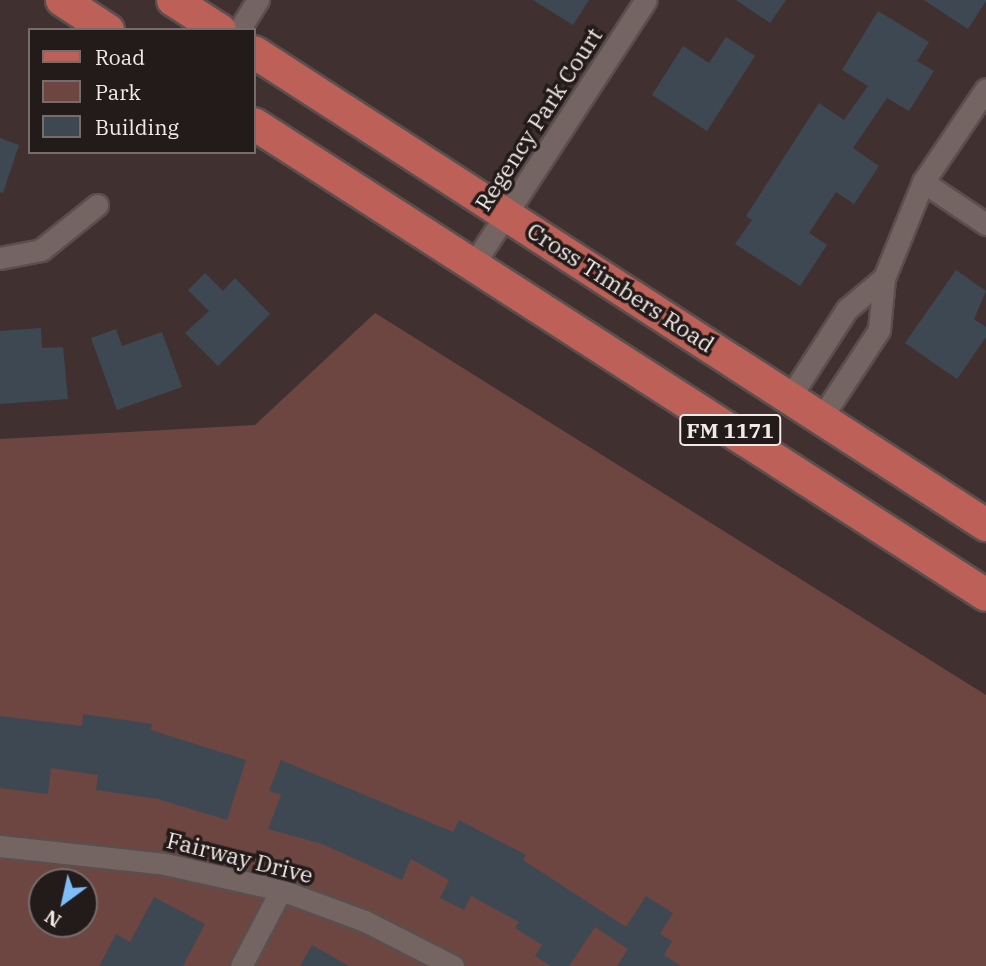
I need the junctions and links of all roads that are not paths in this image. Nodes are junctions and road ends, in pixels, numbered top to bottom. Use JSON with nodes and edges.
{"nodes":[{"id":1,"x":62,"y":0,"type":"edge"},
{"id":2,"x":173,"y":0,"type":"edge"},
{"id":3,"x":257,"y":0,"type":"edge"},
{"id":4,"x":646,"y":0,"type":"edge"},
{"id":5,"x":105,"y":28,"type":"edge"},
{"id":6,"x":216,"y":28,"type":"edge"},
{"id":7,"x":240,"y":28,"type":"edge"},
{"id":8,"x":256,"y":53,"type":"edge"},
{"id":9,"x":986,"y":89,"type":"edge"},
{"id":10,"x":256,"y":125,"type":"edge"},
{"id":11,"x":923,"y":182,"type":"junction"},
{"id":12,"x":97,"y":205,"type":"dead end"},
{"id":13,"x":509,"y":214,"type":"junction"},
{"id":14,"x":986,"y":224,"type":"edge"},
{"id":15,"x":0,"y":258,"type":"edge"},
{"id":16,"x":473,"y":265,"type":"junction"},
{"id":17,"x":884,"y":278,"type":"junction"},
{"id":18,"x":790,"y":397,"type":"junction"},
{"id":19,"x":821,"y":418,"type":"junction"},
{"id":20,"x":986,"y":525,"type":"edge"},
{"id":21,"x":986,"y":595,"type":"edge"},
{"id":22,"x":0,"y":846,"type":"edge"},
{"id":23,"x":281,"y":890,"type":"junction"},
{"id":24,"x":241,"y":966,"type":"edge"},
{"id":25,"x":453,"y":966,"type":"edge"}],
"edges":[{"from":1,"to":5,"type":"main road"},
{"from":2,"to":6,"type":"main road"},
{"from":3,"to":7,"type":"street"},
{"from":4,"to":13,"type":"street","name":"Regency Park Court"},
{"from":8,"to":13,"type":"main road","name":"Cross Timbers Road","number":"FM 1171"},
{"from":9,"to":11,"type":"street"},
{"from":10,"to":16,"type":"main road","number":"FM 1171"},
{"from":11,"to":14,"type":"street"},
{"from":11,"to":17,"type":"street"},
{"from":12,"to":15,"type":"street"},
{"from":13,"to":16,"type":"street","name":"Regency Park Court"},
{"from":13,"to":18,"type":"main road","name":"Cross Timbers Road","number":"FM 1171"},
{"from":16,"to":21,"type":"main road","number":"FM 1171"},
{"from":17,"to":18,"type":"street"},
{"from":17,"to":19,"type":"street"},
{"from":18,"to":19,"type":"main road","name":"Cross Timbers Road","number":"FM 1171"},
{"from":19,"to":20,"type":"main road","name":"Cross Timbers Road","number":"FM 1171"},
{"from":22,"to":23,"type":"street","name":"Fairway Drive"},
{"from":23,"to":24,"type":"street"},
{"from":23,"to":25,"type":"street","name":"Fairway Drive"}]}
